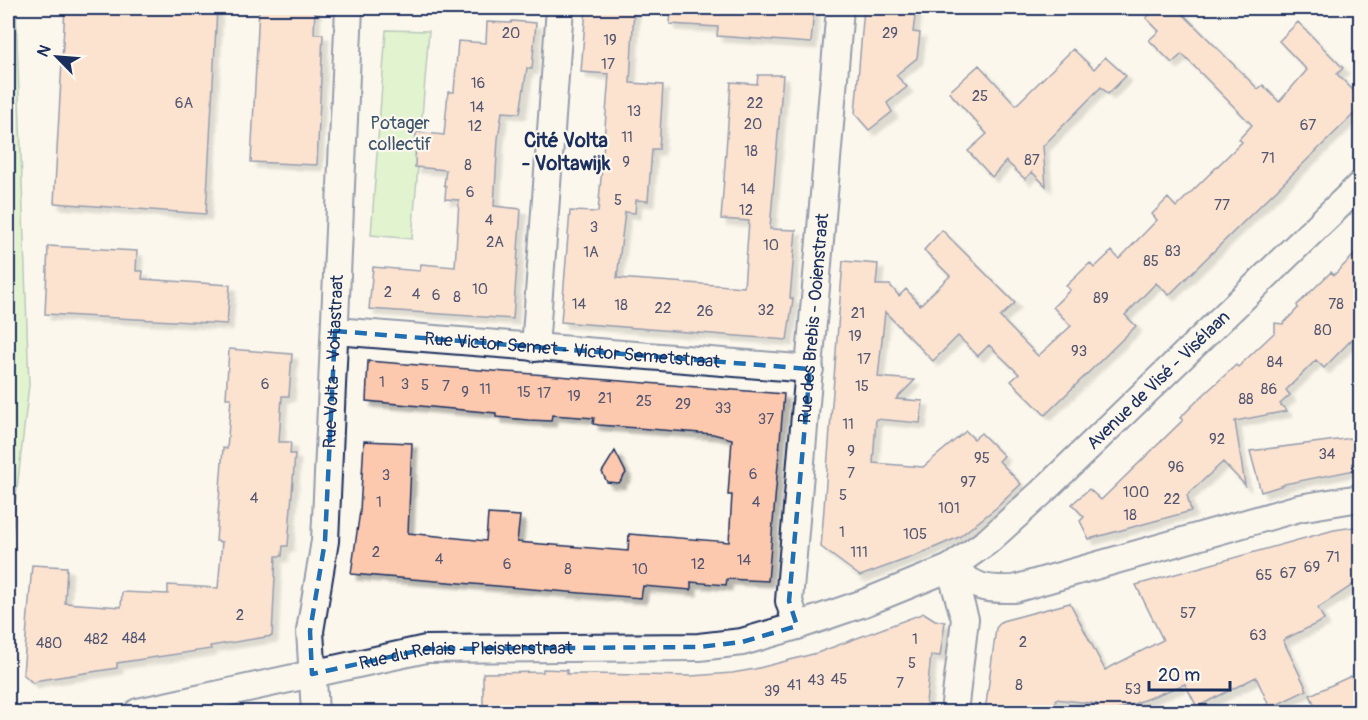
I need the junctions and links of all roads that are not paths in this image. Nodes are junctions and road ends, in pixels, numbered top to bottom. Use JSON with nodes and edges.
{"nodes":[{"id":1,"x":349,"y":8,"type":"edge"},
{"id":2,"x":560,"y":8,"type":"edge"},
{"id":3,"x":840,"y":8,"type":"edge"},
{"id":4,"x":1360,"y":185,"type":"edge"},
{"id":5,"x":335,"y":331,"type":"junction"},
{"id":6,"x":535,"y":348,"type":"junction"},
{"id":7,"x":810,"y":369,"type":"junction"},
{"id":8,"x":1360,"y":498,"type":"edge"},
{"id":9,"x":950,"y":568,"type":"junction"},
{"id":10,"x":797,"y":626,"type":"junction"},
{"id":11,"x":312,"y":674,"type":"junction"},
{"id":12,"x":138,"y":712,"type":"edge"},
{"id":13,"x":315,"y":712,"type":"edge"},
{"id":14,"x":954,"y":712,"type":"edge"}],
"edges":[{"from":1,"to":5,"type":"street","name":"Rue Volta - Voltastraat"},
{"from":2,"to":6,"type":"street"},
{"from":3,"to":7,"type":"street","name":"Rue des Brebis - Ooienstraat"},
{"from":4,"to":9,"type":"street","name":"Avenue de Visé - Visélaan"},
{"from":5,"to":6,"type":"street","name":"Rue Victor Semet - Victor Semetstraat"},
{"from":5,"to":11,"type":"street","name":"Rue Volta - Voltastraat"},
{"from":6,"to":7,"type":"street","name":"Rue Victor Semet - Victor Semetstraat"},
{"from":7,"to":10,"type":"street","name":"Rue des Brebis - Ooienstraat"},
{"from":8,"to":9,"type":"street"},
{"from":9,"to":10,"type":"street","name":"Avenue de Visé - Visélaan"},
{"from":9,"to":14,"type":"street"},
{"from":10,"to":11,"type":"street","name":"Rue du Relais - Pleisterstraat"},
{"from":11,"to":12,"type":"street","name":"Rue du Relais - Pleisterstraat"},
{"from":11,"to":13,"type":"street","name":"Rue Volta - Voltastraat"}]}
